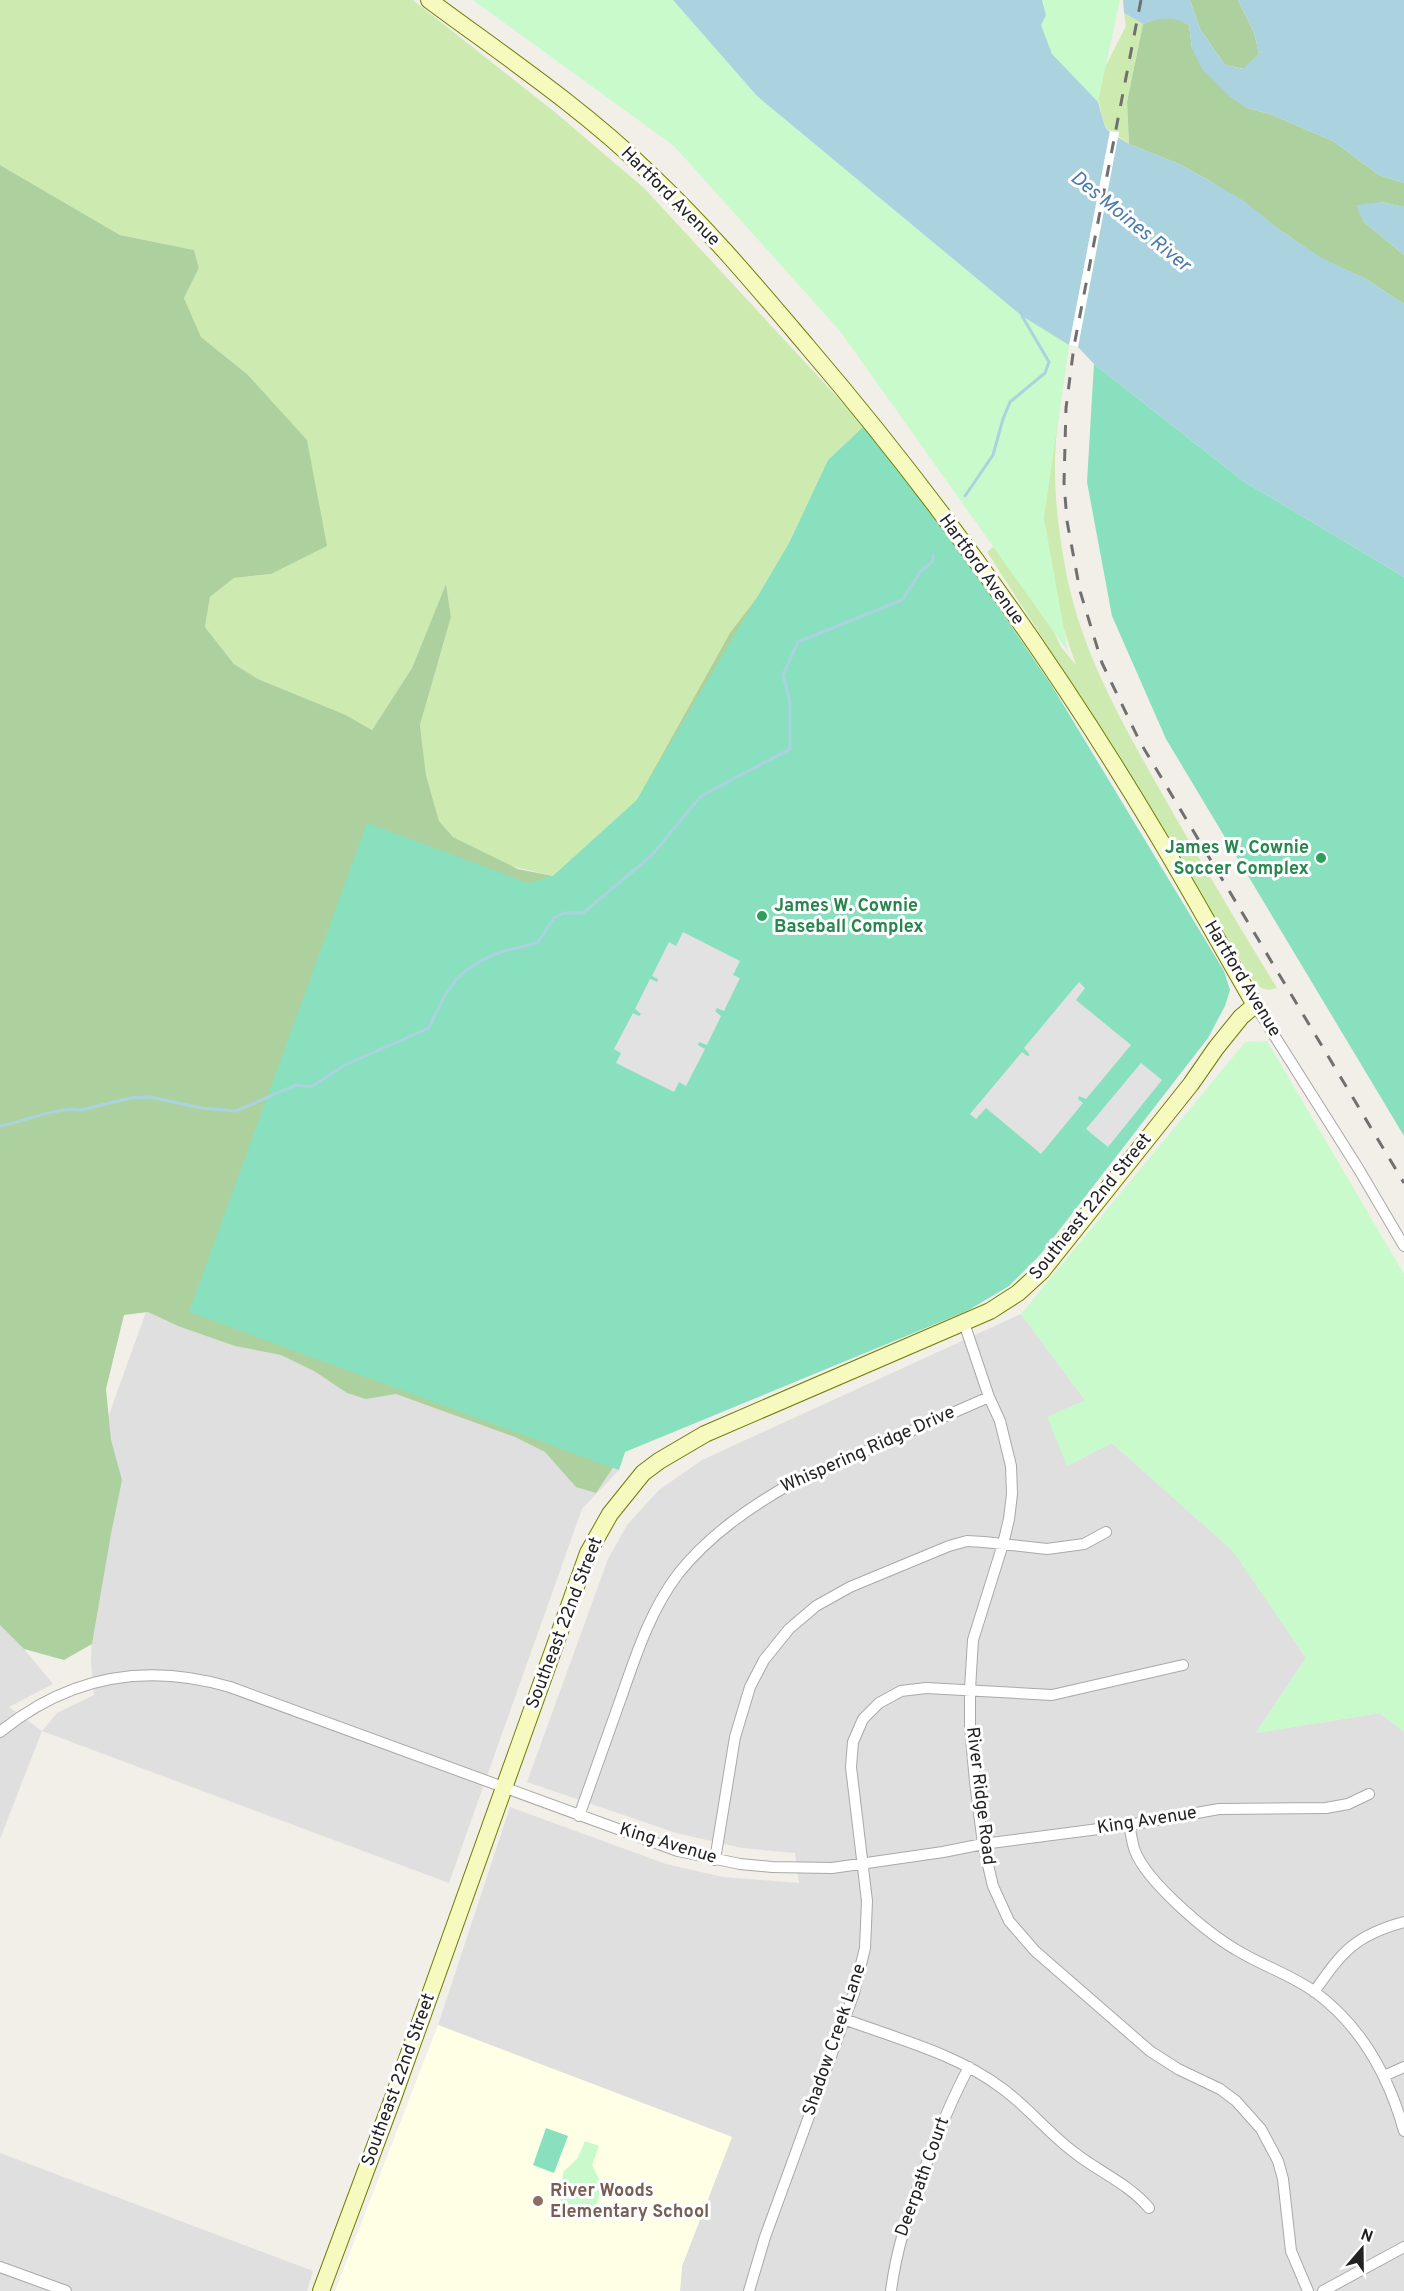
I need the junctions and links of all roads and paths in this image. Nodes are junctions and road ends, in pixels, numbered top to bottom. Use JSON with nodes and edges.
{"nodes":[{"id":1,"x":429,"y":0,"type":"edge"},
{"id":2,"x":1255,"y":1005,"type":"junction"},
{"id":3,"x":1404,"y":1246,"type":"edge"},
{"id":4,"x":964,"y":1323,"type":"junction"},
{"id":5,"x":988,"y":1396,"type":"junction"},
{"id":6,"x":1106,"y":1532,"type":"dead end"},
{"id":7,"x":1003,"y":1544,"type":"junction"},
{"id":8,"x":1183,"y":1665,"type":"dead end"},
{"id":9,"x":970,"y":1689,"type":"junction"},
{"id":10,"x":0,"y":1732,"type":"edge"},
{"id":11,"x":502,"y":1788,"type":"junction"},
{"id":12,"x":1369,"y":1794,"type":"dead end"},
{"id":13,"x":579,"y":1815,"type":"junction"},
{"id":14,"x":1129,"y":1825,"type":"junction"},
{"id":15,"x":983,"y":1844,"type":"junction"},
{"id":16,"x":715,"y":1860,"type":"junction"},
{"id":17,"x":862,"y":1864,"type":"junction"},
{"id":18,"x":1404,"y":1922,"type":"edge"},
{"id":19,"x":1314,"y":1992,"type":"junction"},
{"id":20,"x":844,"y":2019,"type":"junction"},
{"id":21,"x":969,"y":2067,"type":"junction"},
{"id":22,"x":1404,"y":2067,"type":"edge"},
{"id":23,"x":1384,"y":2076,"type":"junction"},
{"id":24,"x":1404,"y":2131,"type":"edge"},
{"id":25,"x":1149,"y":2208,"type":"dead end"},
{"id":26,"x":1404,"y":2247,"type":"edge"},
{"id":27,"x":0,"y":2267,"type":"edge"},
{"id":28,"x":66,"y":2291,"type":"edge"},
{"id":29,"x":321,"y":2291,"type":"edge"},
{"id":30,"x":749,"y":2291,"type":"edge"},
{"id":31,"x":891,"y":2291,"type":"edge"},
{"id":32,"x":1308,"y":2291,"type":"edge"},
{"id":33,"x":1323,"y":2291,"type":"edge"}],
"edges":[{"from":1,"to":2,"type":"street","name":"Hartford Avenue"},
{"from":2,"to":3,"type":"street","name":"Hartford Avenue"},
{"from":2,"to":4,"type":"street","name":"Southeast 22nd Street"},
{"from":4,"to":5,"type":"street","name":"River Ridge Road"},
{"from":4,"to":11,"type":"street","name":"Southeast 22nd Street"},
{"from":5,"to":7,"type":"street","name":"River Ridge Road"},
{"from":5,"to":13,"type":"street","name":"Whispering Ridge Drive"},
{"from":6,"to":7,"type":"street"},
{"from":7,"to":9,"type":"street","name":"River Ridge Road"},
{"from":7,"to":16,"type":"street"},
{"from":8,"to":9,"type":"street","name":"Shadow Creek Lane"},
{"from":9,"to":15,"type":"street","name":"River Ridge Road"},
{"from":9,"to":17,"type":"street","name":"Shadow Creek Lane"},
{"from":10,"to":11,"type":"street","name":"King Avenue"},
{"from":11,"to":13,"type":"street","name":"King Avenue"},
{"from":11,"to":29,"type":"street","name":"Southeast 22nd Street"},
{"from":12,"to":14,"type":"street","name":"King Avenue"},
{"from":13,"to":16,"type":"street","name":"King Avenue"},
{"from":14,"to":15,"type":"street","name":"King Avenue"},
{"from":14,"to":19,"type":"street"},
{"from":15,"to":17,"type":"street","name":"King Avenue"},
{"from":15,"to":32,"type":"street","name":"River Ridge Road"},
{"from":16,"to":17,"type":"street","name":"King Avenue"},
{"from":17,"to":20,"type":"street","name":"Shadow Creek Lane"},
{"from":18,"to":19,"type":"street"},
{"from":19,"to":23,"type":"street"},
{"from":20,"to":21,"type":"street"},
{"from":20,"to":30,"type":"street","name":"Shadow Creek Lane"},
{"from":21,"to":25,"type":"street"},
{"from":21,"to":31,"type":"street","name":"Deerpath Court"},
{"from":22,"to":23,"type":"street"},
{"from":23,"to":24,"type":"street"},
{"from":26,"to":33,"type":"street"},
{"from":27,"to":28,"type":"street"}]}
